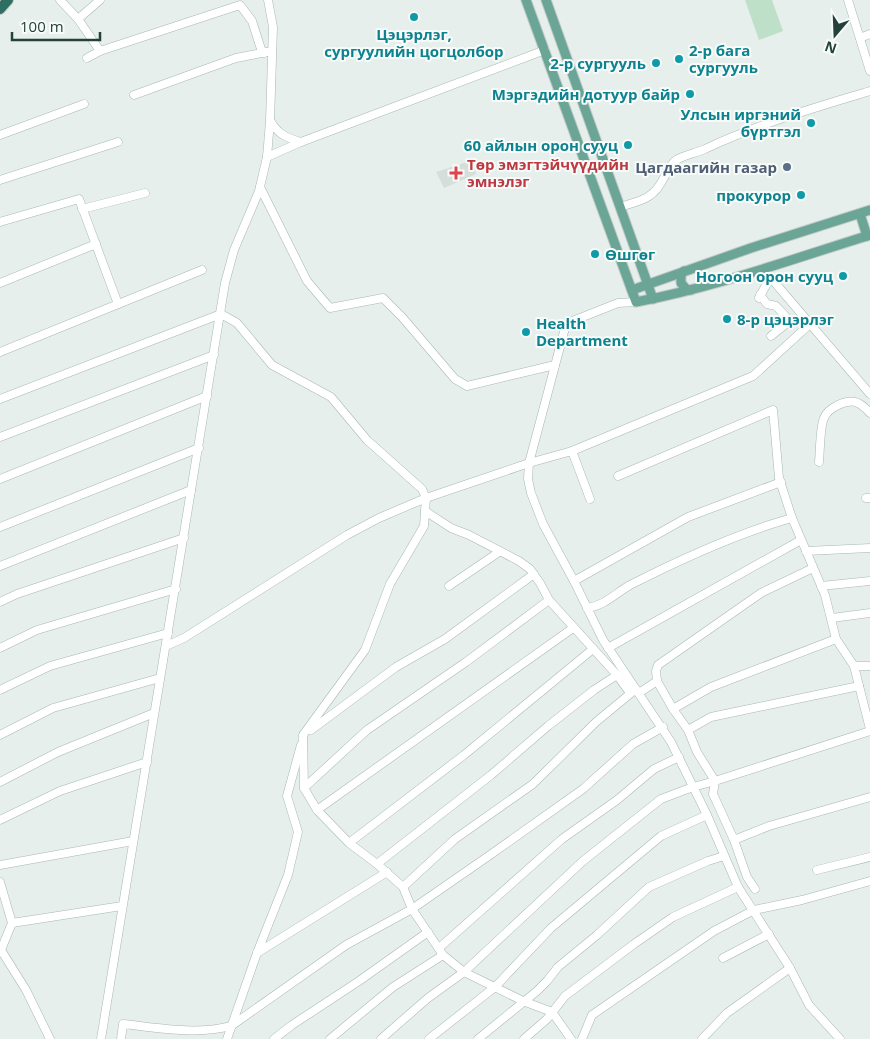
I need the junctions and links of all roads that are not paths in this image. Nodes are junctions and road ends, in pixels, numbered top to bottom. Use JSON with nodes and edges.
{"nodes":[{"id":1,"x":8,"y":0,"type":"edge"},
{"id":2,"x":60,"y":0,"type":"edge"},
{"id":3,"x":100,"y":0,"type":"edge"},
{"id":4,"x":268,"y":0,"type":"edge"},
{"id":5,"x":526,"y":0,"type":"edge"},
{"id":6,"x":546,"y":0,"type":"edge"},
{"id":7,"x":848,"y":0,"type":"edge"},
{"id":8,"x":0,"y":9,"type":"edge"},
{"id":9,"x":78,"y":18,"type":"junction"},
{"id":10,"x":870,"y":34,"type":"edge"},
{"id":11,"x":860,"y":38,"type":"junction"},
{"id":12,"x":545,"y":50,"type":"junction"},
{"id":13,"x":100,"y":51,"type":"junction"},
{"id":14,"x":268,"y":52,"type":"junction"},
{"id":15,"x":87,"y":58,"type":"dead end"},
{"id":16,"x":870,"y":71,"type":"edge"},
{"id":17,"x":574,"y":77,"type":"junction"},
{"id":18,"x":557,"y":84,"type":"junction"},
{"id":19,"x":870,"y":91,"type":"edge"},
{"id":20,"x":134,"y":95,"type":"dead end"},
{"id":21,"x":84,"y":104,"type":"dead end"},
{"id":22,"x":270,"y":121,"type":"junction"},
{"id":23,"x":0,"y":135,"type":"edge"},
{"id":24,"x":118,"y":142,"type":"dead end"},
{"id":25,"x":301,"y":142,"type":"junction"},
{"id":26,"x":267,"y":157,"type":"junction"},
{"id":27,"x":0,"y":180,"type":"edge"},
{"id":28,"x":260,"y":187,"type":"junction"},
{"id":29,"x":145,"y":193,"type":"dead end"},
{"id":30,"x":620,"y":207,"type":"junction"},
{"id":31,"x":82,"y":209,"type":"junction"},
{"id":32,"x":870,"y":210,"type":"edge"},
{"id":33,"x":860,"y":214,"type":"junction"},
{"id":34,"x":0,"y":222,"type":"edge"},
{"id":35,"x":868,"y":235,"type":"edge"},
{"id":36,"x":96,"y":244,"type":"junction"},
{"id":37,"x":202,"y":270,"type":"dead end"},
{"id":38,"x":764,"y":270,"type":"junction"},
{"id":39,"x":684,"y":271,"type":"junction"},
{"id":40,"x":770,"y":278,"type":"junction"},
{"id":41,"x":0,"y":282,"type":"edge"},
{"id":42,"x":648,"y":284,"type":"junction"},
{"id":43,"x":632,"y":290,"type":"junction"},
{"id":44,"x":691,"y":290,"type":"junction"},
{"id":45,"x":653,"y":299,"type":"junction"},
{"id":46,"x":618,"y":302,"type":"junction"},
{"id":47,"x":636,"y":302,"type":"junction"},
{"id":48,"x":118,"y":304,"type":"junction"},
{"id":49,"x":220,"y":314,"type":"junction"},
{"id":50,"x":810,"y":324,"type":"junction"},
{"id":51,"x":771,"y":336,"type":"dead end"},
{"id":52,"x":0,"y":352,"type":"edge"},
{"id":53,"x":214,"y":355,"type":"junction"},
{"id":54,"x":555,"y":365,"type":"junction"},
{"id":55,"x":870,"y":394,"type":"edge"},
{"id":56,"x":207,"y":396,"type":"junction"},
{"id":57,"x":0,"y":399,"type":"edge"},
{"id":58,"x":870,"y":413,"type":"edge"},
{"id":59,"x":0,"y":437,"type":"edge"},
{"id":60,"x":199,"y":448,"type":"junction"},
{"id":61,"x":572,"y":451,"type":"junction"},
{"id":62,"x":819,"y":462,"type":"dead end"},
{"id":63,"x":529,"y":463,"type":"junction"},
{"id":64,"x":618,"y":476,"type":"dead end"},
{"id":65,"x":0,"y":479,"type":"edge"},
{"id":66,"x":781,"y":482,"type":"junction"},
{"id":67,"x":191,"y":490,"type":"junction"},
{"id":68,"x":426,"y":498,"type":"junction"},
{"id":69,"x":590,"y":499,"type":"dead end"},
{"id":70,"x":425,"y":511,"type":"junction"},
{"id":71,"x":792,"y":518,"type":"junction"},
{"id":72,"x":0,"y":527,"type":"edge"},
{"id":73,"x":184,"y":538,"type":"junction"},
{"id":74,"x":801,"y":540,"type":"junction"},
{"id":75,"x":870,"y":548,"type":"edge"},
{"id":76,"x":806,"y":551,"type":"junction"},
{"id":77,"x":500,"y":552,"type":"junction"},
{"id":78,"x":0,"y":566,"type":"edge"},
{"id":79,"x":813,"y":568,"type":"junction"},
{"id":80,"x":534,"y":574,"type":"junction"},
{"id":81,"x":574,"y":581,"type":"junction"},
{"id":82,"x":870,"y":582,"type":"edge"},
{"id":83,"x":449,"y":586,"type":"dead end"},
{"id":84,"x":821,"y":586,"type":"junction"},
{"id":85,"x":176,"y":589,"type":"junction"},
{"id":86,"x":549,"y":600,"type":"junction"},
{"id":87,"x":0,"y":602,"type":"edge"},
{"id":88,"x":587,"y":608,"type":"junction"},
{"id":89,"x":870,"y":613,"type":"edge"},
{"id":90,"x":832,"y":618,"type":"junction"},
{"id":91,"x":573,"y":628,"type":"junction"},
{"id":92,"x":168,"y":633,"type":"junction"},
{"id":93,"x":836,"y":639,"type":"junction"},
{"id":94,"x":166,"y":646,"type":"junction"},
{"id":95,"x":0,"y":648,"type":"edge"},
{"id":96,"x":593,"y":648,"type":"junction"},
{"id":97,"x":608,"y":648,"type":"junction"},
{"id":98,"x":854,"y":666,"type":"junction"},
{"id":99,"x":870,"y":666,"type":"edge"},
{"id":100,"x":617,"y":675,"type":"junction"},
{"id":101,"x":160,"y":678,"type":"junction"},
{"id":102,"x":658,"y":681,"type":"junction"},
{"id":103,"x":859,"y":686,"type":"junction"},
{"id":104,"x":0,"y":690,"type":"edge"},
{"id":105,"x":635,"y":692,"type":"junction"},
{"id":106,"x":866,"y":697,"type":"edge"},
{"id":107,"x":673,"y":709,"type":"junction"},
{"id":108,"x":154,"y":713,"type":"junction"},
{"id":109,"x":663,"y":727,"type":"junction"},
{"id":110,"x":688,"y":730,"type":"junction"},
{"id":111,"x":870,"y":730,"type":"edge"},
{"id":112,"x":0,"y":735,"type":"edge"},
{"id":113,"x":304,"y":735,"type":"junction"},
{"id":114,"x":680,"y":757,"type":"junction"},
{"id":115,"x":146,"y":762,"type":"junction"},
{"id":116,"x":715,"y":781,"type":"junction"},
{"id":117,"x":0,"y":782,"type":"edge"},
{"id":118,"x":694,"y":787,"type":"junction"},
{"id":119,"x":304,"y":788,"type":"junction"},
{"id":120,"x":870,"y":797,"type":"edge"},
{"id":121,"x":317,"y":810,"type":"junction"},
{"id":122,"x":707,"y":815,"type":"junction"},
{"id":123,"x":0,"y":820,"type":"edge"},
{"id":124,"x":734,"y":840,"type":"junction"},
{"id":125,"x":133,"y":841,"type":"junction"},
{"id":126,"x":349,"y":843,"type":"junction"},
{"id":127,"x":724,"y":856,"type":"junction"},
{"id":128,"x":870,"y":857,"type":"edge"},
{"id":129,"x":377,"y":864,"type":"junction"},
{"id":130,"x":0,"y":865,"type":"edge"},
{"id":131,"x":817,"y":870,"type":"dead end"},
{"id":132,"x":387,"y":872,"type":"junction"},
{"id":133,"x":870,"y":881,"type":"edge"},
{"id":134,"x":0,"y":882,"type":"edge"},
{"id":135,"x":403,"y":887,"type":"junction"},
{"id":136,"x":738,"y":887,"type":"junction"},
{"id":137,"x":755,"y":890,"type":"dead end"},
{"id":138,"x":122,"y":906,"type":"junction"},
{"id":139,"x":412,"y":909,"type":"junction"},
{"id":140,"x":754,"y":910,"type":"junction"},
{"id":141,"x":12,"y":923,"type":"junction"},
{"id":142,"x":428,"y":932,"type":"junction"},
{"id":143,"x":769,"y":934,"type":"junction"},
{"id":144,"x":439,"y":948,"type":"junction"},
{"id":145,"x":257,"y":953,"type":"junction"},
{"id":146,"x":443,"y":955,"type":"junction"},
{"id":147,"x":723,"y":958,"type":"dead end"},
{"id":148,"x":790,"y":968,"type":"junction"},
{"id":149,"x":464,"y":972,"type":"junction"},
{"id":150,"x":495,"y":987,"type":"junction"},
{"id":151,"x":523,"y":1001,"type":"junction"},
{"id":152,"x":552,"y":1012,"type":"junction"},
{"id":153,"x":231,"y":1026,"type":"junction"},
{"id":154,"x":50,"y":1039,"type":"edge"},
{"id":155,"x":101,"y":1039,"type":"edge"},
{"id":156,"x":121,"y":1039,"type":"edge"},
{"id":157,"x":227,"y":1039,"type":"edge"},
{"id":158,"x":274,"y":1039,"type":"edge"},
{"id":159,"x":330,"y":1039,"type":"edge"},
{"id":160,"x":382,"y":1039,"type":"edge"},
{"id":161,"x":429,"y":1039,"type":"edge"},
{"id":162,"x":478,"y":1039,"type":"edge"},
{"id":163,"x":524,"y":1039,"type":"edge"},
{"id":164,"x":571,"y":1039,"type":"edge"},
{"id":165,"x":582,"y":1039,"type":"edge"},
{"id":166,"x":702,"y":1039,"type":"edge"},
{"id":167,"x":840,"y":1039,"type":"edge"}],
"edges":[{"from":1,"to":8,"type":"highway"},
{"from":2,"to":9,"type":"street"},
{"from":3,"to":9,"type":"street"},
{"from":4,"to":14,"type":"street"},
{"from":5,"to":12,"type":"main road"},
{"from":6,"to":17,"type":"main road"},
{"from":7,"to":11,"type":"street"},
{"from":9,"to":13,"type":"street"},
{"from":10,"to":11,"type":"street"},
{"from":11,"to":16,"type":"street"},
{"from":12,"to":18,"type":"main road"},
{"from":12,"to":25,"type":"street"},
{"from":13,"to":14,"type":"street"},
{"from":13,"to":15,"type":"street"},
{"from":14,"to":20,"type":"street"},
{"from":14,"to":22,"type":"street"},
{"from":17,"to":18,"type":"main road"},
{"from":17,"to":30,"type":"main road"},
{"from":18,"to":43,"type":"main road"},
{"from":19,"to":30,"type":"street"},
{"from":21,"to":23,"type":"street"},
{"from":22,"to":25,"type":"street"},
{"from":22,"to":26,"type":"street"},
{"from":24,"to":27,"type":"street"},
{"from":25,"to":26,"type":"street"},
{"from":26,"to":28,"type":"street"},
{"from":28,"to":49,"type":"street"},
{"from":28,"to":54,"type":"street"},
{"from":29,"to":31,"type":"street"},
{"from":30,"to":42,"type":"main road"},
{"from":31,"to":34,"type":"street"},
{"from":31,"to":36,"type":"street"},
{"from":32,"to":33,"type":"main road"},
{"from":33,"to":35,"type":"main road"},
{"from":33,"to":39,"type":"main road"},
{"from":35,"to":38,"type":"main road"},
{"from":36,"to":41,"type":"street"},
{"from":36,"to":48,"type":"street"},
{"from":37,"to":48,"type":"street"},
{"from":38,"to":40,"type":"street"},
{"from":38,"to":44,"type":"main road"},
{"from":39,"to":42,"type":"main road"},
{"from":39,"to":44,"type":"main road"},
{"from":40,"to":50,"type":"street"},
{"from":40,"to":51,"type":"street"},
{"from":42,"to":43,"type":"main road"},
{"from":42,"to":45,"type":"main road"},
{"from":43,"to":46,"type":"street"},
{"from":43,"to":47,"type":"main road"},
{"from":44,"to":45,"type":"main road"},
{"from":45,"to":47,"type":"main road"},
{"from":46,"to":47,"type":"street"},
{"from":46,"to":54,"type":"street"},
{"from":48,"to":52,"type":"street"},
{"from":49,"to":53,"type":"street"},
{"from":49,"to":57,"type":"street"},
{"from":49,"to":68,"type":"street"},
{"from":50,"to":55,"type":"street"},
{"from":50,"to":61,"type":"street"},
{"from":53,"to":56,"type":"street"},
{"from":53,"to":59,"type":"street"},
{"from":54,"to":63,"type":"street"},
{"from":56,"to":60,"type":"street"},
{"from":56,"to":65,"type":"street"},
{"from":58,"to":62,"type":"street"},
{"from":60,"to":67,"type":"street"},
{"from":60,"to":72,"type":"street"},
{"from":61,"to":63,"type":"street"},
{"from":61,"to":69,"type":"street"},
{"from":63,"to":68,"type":"street"},
{"from":63,"to":81,"type":"street"},
{"from":64,"to":66,"type":"street"},
{"from":66,"to":71,"type":"street"},
{"from":66,"to":81,"type":"street"},
{"from":67,"to":73,"type":"street"},
{"from":67,"to":78,"type":"street"},
{"from":68,"to":70,"type":"street"},
{"from":68,"to":94,"type":"street"},
{"from":70,"to":77,"type":"street"},
{"from":70,"to":113,"type":"street"},
{"from":71,"to":74,"type":"street"},
{"from":71,"to":88,"type":"street"},
{"from":73,"to":85,"type":"street"},
{"from":73,"to":87,"type":"street"},
{"from":74,"to":76,"type":"street"},
{"from":74,"to":97,"type":"street"},
{"from":75,"to":76,"type":"street"},
{"from":76,"to":79,"type":"street"},
{"from":77,"to":80,"type":"street"},
{"from":77,"to":83,"type":"street"},
{"from":79,"to":84,"type":"street"},
{"from":79,"to":102,"type":"street"},
{"from":80,"to":86,"type":"street"},
{"from":80,"to":113,"type":"street"},
{"from":81,"to":88,"type":"street"},
{"from":82,"to":84,"type":"street"},
{"from":84,"to":90,"type":"street"},
{"from":85,"to":92,"type":"street"},
{"from":85,"to":95,"type":"street"},
{"from":86,"to":91,"type":"street"},
{"from":86,"to":119,"type":"street"},
{"from":88,"to":97,"type":"street"},
{"from":89,"to":90,"type":"street"},
{"from":90,"to":93,"type":"street"},
{"from":91,"to":96,"type":"street"},
{"from":91,"to":121,"type":"street"},
{"from":92,"to":94,"type":"street"},
{"from":92,"to":104,"type":"street"},
{"from":93,"to":98,"type":"street"},
{"from":93,"to":107,"type":"street"},
{"from":94,"to":101,"type":"street"},
{"from":96,"to":100,"type":"street"},
{"from":96,"to":126,"type":"street"},
{"from":97,"to":105,"type":"street"},
{"from":98,"to":99,"type":"street"},
{"from":98,"to":103,"type":"street"},
{"from":100,"to":105,"type":"street"},
{"from":100,"to":129,"type":"street"},
{"from":101,"to":108,"type":"street"},
{"from":101,"to":112,"type":"street"},
{"from":102,"to":105,"type":"street"},
{"from":102,"to":107,"type":"street"},
{"from":103,"to":106,"type":"street"},
{"from":103,"to":110,"type":"street"},
{"from":105,"to":109,"type":"street"},
{"from":105,"to":135,"type":"street"},
{"from":106,"to":111,"type":"street"},
{"from":107,"to":110,"type":"street"},
{"from":108,"to":115,"type":"street"},
{"from":108,"to":117,"type":"street"},
{"from":109,"to":114,"type":"street"},
{"from":109,"to":139,"type":"street"},
{"from":110,"to":116,"type":"street"},
{"from":111,"to":116,"type":"street"},
{"from":113,"to":119,"type":"street"},
{"from":113,"to":145,"type":"street"},
{"from":114,"to":118,"type":"street"},
{"from":114,"to":144,"type":"street"},
{"from":115,"to":123,"type":"street"},
{"from":115,"to":125,"type":"street"},
{"from":116,"to":118,"type":"street"},
{"from":116,"to":124,"type":"street"},
{"from":118,"to":122,"type":"street"},
{"from":118,"to":149,"type":"street"},
{"from":119,"to":121,"type":"street"},
{"from":120,"to":124,"type":"street"},
{"from":121,"to":126,"type":"street"},
{"from":122,"to":127,"type":"street"},
{"from":122,"to":150,"type":"street"},
{"from":124,"to":137,"type":"street"},
{"from":125,"to":130,"type":"street"},
{"from":125,"to":138,"type":"street"},
{"from":126,"to":129,"type":"street"},
{"from":127,"to":136,"type":"street"},
{"from":127,"to":151,"type":"street"},
{"from":128,"to":131,"type":"street"},
{"from":129,"to":132,"type":"street"},
{"from":132,"to":135,"type":"street"},
{"from":132,"to":145,"type":"street"},
{"from":133,"to":140,"type":"street"},
{"from":134,"to":141,"type":"street"},
{"from":135,"to":139,"type":"street"},
{"from":136,"to":140,"type":"street"},
{"from":136,"to":152,"type":"street"},
{"from":138,"to":141,"type":"street"},
{"from":138,"to":155,"type":"street"},
{"from":139,"to":142,"type":"street"},
{"from":139,"to":153,"type":"street"},
{"from":140,"to":143,"type":"street"},
{"from":140,"to":165,"type":"street"},
{"from":141,"to":154,"type":"street"},
{"from":142,"to":144,"type":"street"},
{"from":142,"to":158,"type":"street"},
{"from":143,"to":147,"type":"street"},
{"from":143,"to":148,"type":"street"},
{"from":144,"to":146,"type":"street"},
{"from":145,"to":153,"type":"street"},
{"from":146,"to":149,"type":"street"},
{"from":146,"to":159,"type":"street"},
{"from":148,"to":166,"type":"street"},
{"from":148,"to":167,"type":"street"},
{"from":149,"to":150,"type":"street"},
{"from":149,"to":160,"type":"street"},
{"from":150,"to":151,"type":"street"},
{"from":150,"to":161,"type":"street"},
{"from":151,"to":152,"type":"street"},
{"from":151,"to":162,"type":"street"},
{"from":152,"to":163,"type":"street"},
{"from":152,"to":164,"type":"street"},
{"from":153,"to":156,"type":"street"},
{"from":153,"to":157,"type":"street"}]}
